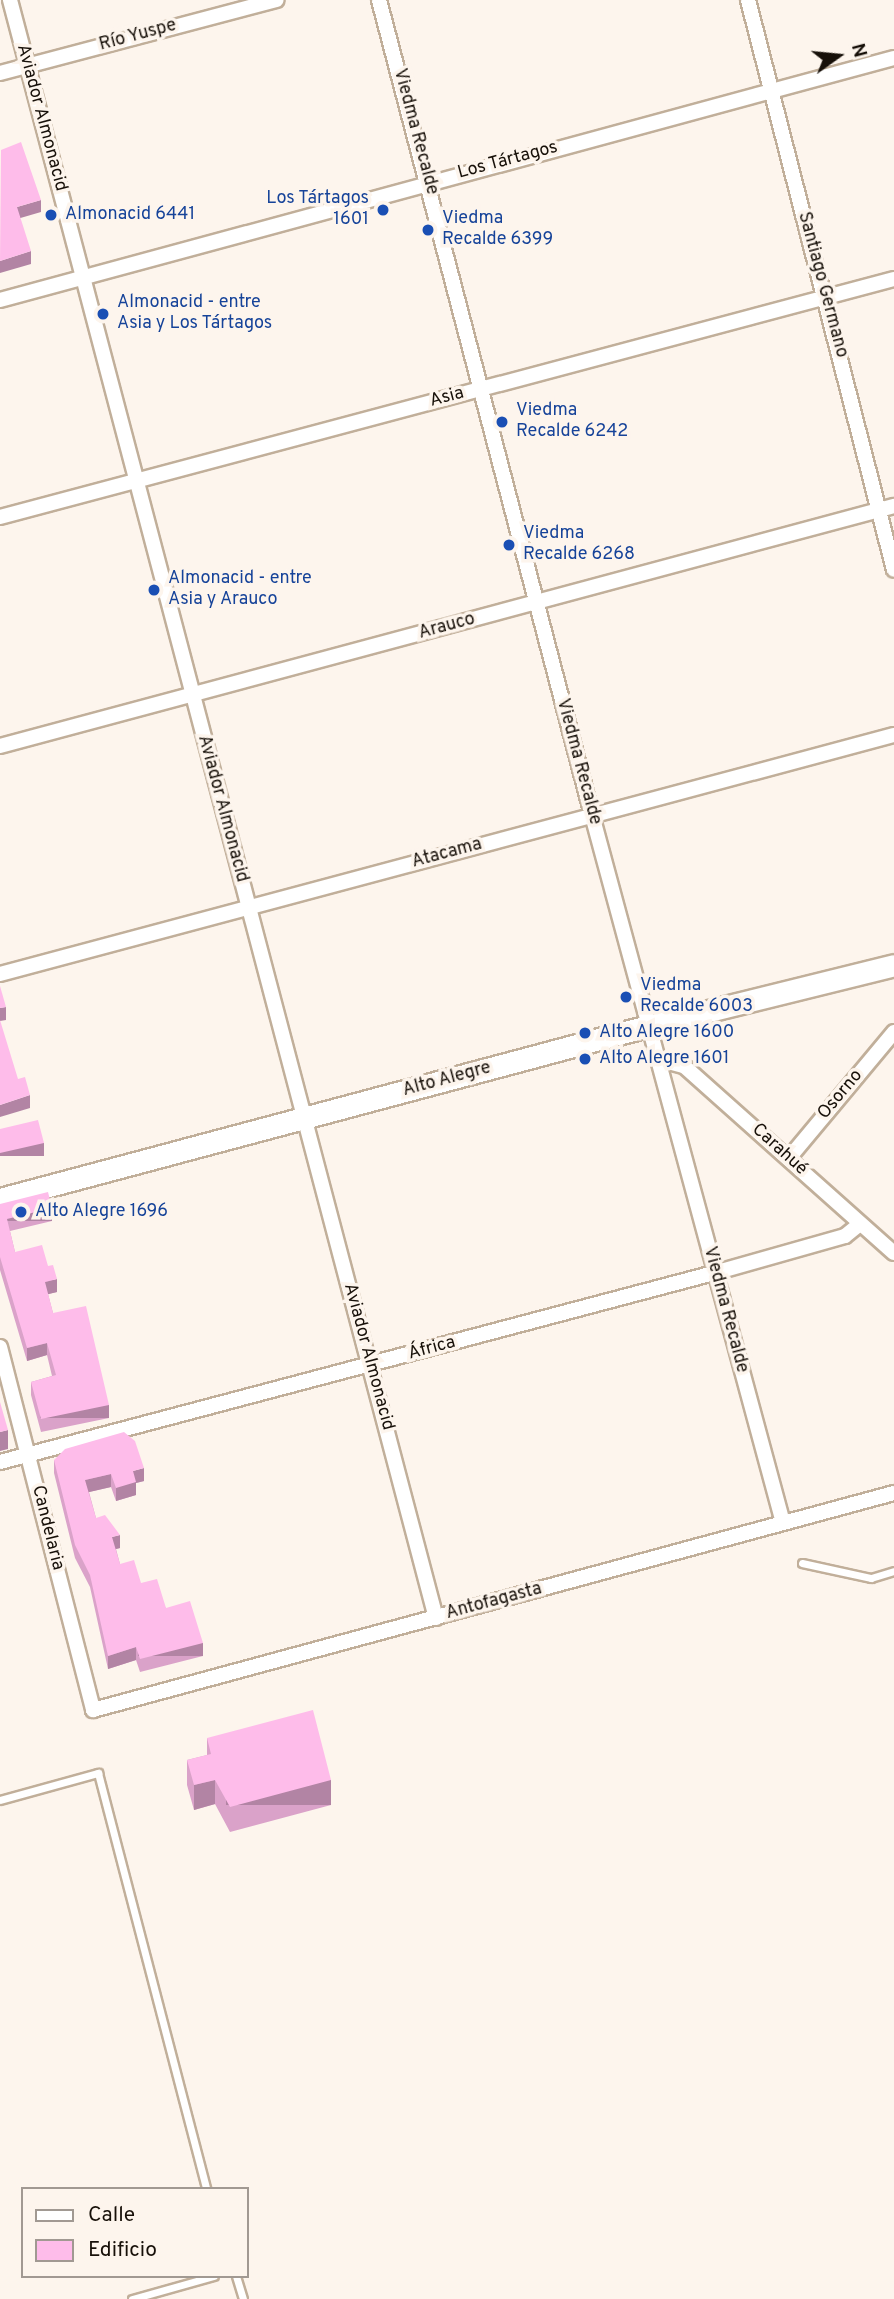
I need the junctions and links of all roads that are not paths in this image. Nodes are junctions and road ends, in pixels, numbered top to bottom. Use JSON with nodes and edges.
{"nodes":[{"id":1,"x":10,"y":0,"type":"edge"},
{"id":2,"x":277,"y":0,"type":"edge"},
{"id":3,"x":379,"y":0,"type":"edge"},
{"id":4,"x":748,"y":0,"type":"edge"},
{"id":5,"x":894,"y":58,"type":"edge"},
{"id":6,"x":28,"y":65,"type":"junction"},
{"id":7,"x":0,"y":73,"type":"edge"},
{"id":8,"x":770,"y":90,"type":"junction"},
{"id":9,"x":429,"y":183,"type":"junction"},
{"id":10,"x":83,"y":277,"type":"junction"},
{"id":11,"x":894,"y":279,"type":"edge"},
{"id":12,"x":826,"y":298,"type":"junction"},
{"id":13,"x":0,"y":300,"type":"edge"},
{"id":14,"x":483,"y":388,"type":"junction"},
{"id":15,"x":135,"y":482,"type":"junction"},
{"id":16,"x":894,"y":506,"type":"edge"},
{"id":17,"x":879,"y":510,"type":"junction"},
{"id":18,"x":0,"y":517,"type":"edge"},
{"id":19,"x":894,"y":570,"type":"edge"},
{"id":20,"x":537,"y":603,"type":"junction"},
{"id":21,"x":192,"y":695,"type":"junction"},
{"id":22,"x":894,"y":735,"type":"edge"},
{"id":23,"x":0,"y":747,"type":"edge"},
{"id":24,"x":592,"y":815,"type":"junction"},
{"id":25,"x":249,"y":908,"type":"junction"},
{"id":26,"x":894,"y":965,"type":"edge"},
{"id":27,"x":0,"y":974,"type":"edge"},
{"id":28,"x":648,"y":1026,"type":"junction"},
{"id":29,"x":894,"y":1032,"type":"edge"},
{"id":30,"x":657,"y":1059,"type":"junction"},
{"id":31,"x":306,"y":1118,"type":"junction"},
{"id":32,"x":789,"y":1158,"type":"junction"},
{"id":33,"x":0,"y":1199,"type":"edge"},
{"id":34,"x":860,"y":1224,"type":"junction"},
{"id":35,"x":894,"y":1253,"type":"edge"},
{"id":36,"x":714,"y":1273,"type":"junction"},
{"id":37,"x":0,"y":1347,"type":"edge"},
{"id":38,"x":370,"y":1366,"type":"junction"},
{"id":39,"x":29,"y":1455,"type":"junction"},
{"id":40,"x":0,"y":1462,"type":"edge"},
{"id":41,"x":894,"y":1493,"type":"edge"},
{"id":42,"x":783,"y":1523,"type":"junction"},
{"id":43,"x":802,"y":1563,"type":"dead end"},
{"id":44,"x":894,"y":1571,"type":"edge"},
{"id":45,"x":436,"y":1618,"type":"junction"},
{"id":46,"x":93,"y":1710,"type":"joint"},
{"id":47,"x":0,"y":1800,"type":"edge"},
{"id":48,"x":205,"y":2187,"type":"edge"},
{"id":49,"x":207,"y":2278,"type":"edge"},
{"id":50,"x":237,"y":2278,"type":"edge"},
{"id":51,"x":132,"y":2299,"type":"edge"},
{"id":52,"x":243,"y":2299,"type":"edge"}],
"edges":[{"from":1,"to":6,"type":"street","name":"Aviador Almonacid"},
{"from":2,"to":6,"type":"street","name":"Río Yuspe"},
{"from":3,"to":9,"type":"street","name":"Viedma Recalde"},
{"from":4,"to":8,"type":"street","name":"Santiago Germano"},
{"from":5,"to":8,"type":"street","name":"Los Tártagos"},
{"from":6,"to":7,"type":"street","name":"Río Yuspe"},
{"from":6,"to":10,"type":"street","name":"Aviador Almonacid"},
{"from":8,"to":9,"type":"street","name":"Los Tártagos"},
{"from":8,"to":12,"type":"street","name":"Santiago Germano"},
{"from":9,"to":10,"type":"street","name":"Los Tártagos"},
{"from":9,"to":14,"type":"street","name":"Viedma Recalde"},
{"from":10,"to":13,"type":"street","name":"Los Tártagos"},
{"from":10,"to":15,"type":"street","name":"Aviador Almonacid"},
{"from":11,"to":12,"type":"street","name":"Asia"},
{"from":12,"to":14,"type":"street","name":"Asia"},
{"from":12,"to":17,"type":"street","name":"Santiago Germano"},
{"from":14,"to":15,"type":"street","name":"Asia"},
{"from":14,"to":20,"type":"street","name":"Viedma Recalde"},
{"from":15,"to":18,"type":"street","name":"Asia"},
{"from":15,"to":21,"type":"street","name":"Aviador Almonacid"},
{"from":16,"to":17,"type":"street","name":"Arauco"},
{"from":17,"to":19,"type":"street","name":"Santiago Germano"},
{"from":17,"to":20,"type":"street","name":"Arauco"},
{"from":20,"to":21,"type":"street","name":"Arauco"},
{"from":20,"to":24,"type":"street","name":"Viedma Recalde"},
{"from":21,"to":23,"type":"street","name":"Arauco"},
{"from":21,"to":25,"type":"street","name":"Aviador Almonacid"},
{"from":22,"to":24,"type":"street","name":"Atacama"},
{"from":24,"to":25,"type":"street","name":"Atacama"},
{"from":24,"to":28,"type":"street","name":"Viedma Recalde"},
{"from":25,"to":27,"type":"street","name":"Atacama"},
{"from":25,"to":31,"type":"street","name":"Aviador Almonacid"},
{"from":26,"to":28,"type":"main road","name":"Alto Alegre"},
{"from":28,"to":30,"type":"street","name":"Viedma Recalde"},
{"from":28,"to":31,"type":"main road","name":"Alto Alegre"},
{"from":29,"to":32,"type":"street","name":"Osorno"},
{"from":30,"to":32,"type":"street","name":"Carahué"},
{"from":30,"to":36,"type":"street","name":"Viedma Recalde"},
{"from":31,"to":33,"type":"main road","name":"Alto Alegre"},
{"from":31,"to":38,"type":"street","name":"Aviador Almonacid"},
{"from":32,"to":34,"type":"street","name":"Carahué"},
{"from":34,"to":35,"type":"street","name":"Carahué"},
{"from":34,"to":36,"type":"street","name":"África"},
{"from":36,"to":38,"type":"street","name":"África"},
{"from":36,"to":42,"type":"street","name":"Viedma Recalde"},
{"from":37,"to":39,"type":"street","name":"Candelaria"},
{"from":38,"to":39,"type":"street","name":"África"},
{"from":38,"to":45,"type":"street","name":"Aviador Almonacid"},
{"from":39,"to":40,"type":"street","name":"África"},
{"from":39,"to":46,"type":"street","name":"Candelaria"},
{"from":41,"to":42,"type":"street","name":"Antofagasta"},
{"from":42,"to":45,"type":"street","name":"Antofagasta"},
{"from":43,"to":44,"type":"lane"},
{"from":45,"to":46,"type":"street","name":"Antofagasta"},
{"from":47,"to":48,"type":"lane"},
{"from":49,"to":51,"type":"lane"},
{"from":50,"to":52,"type":"lane"}]}
